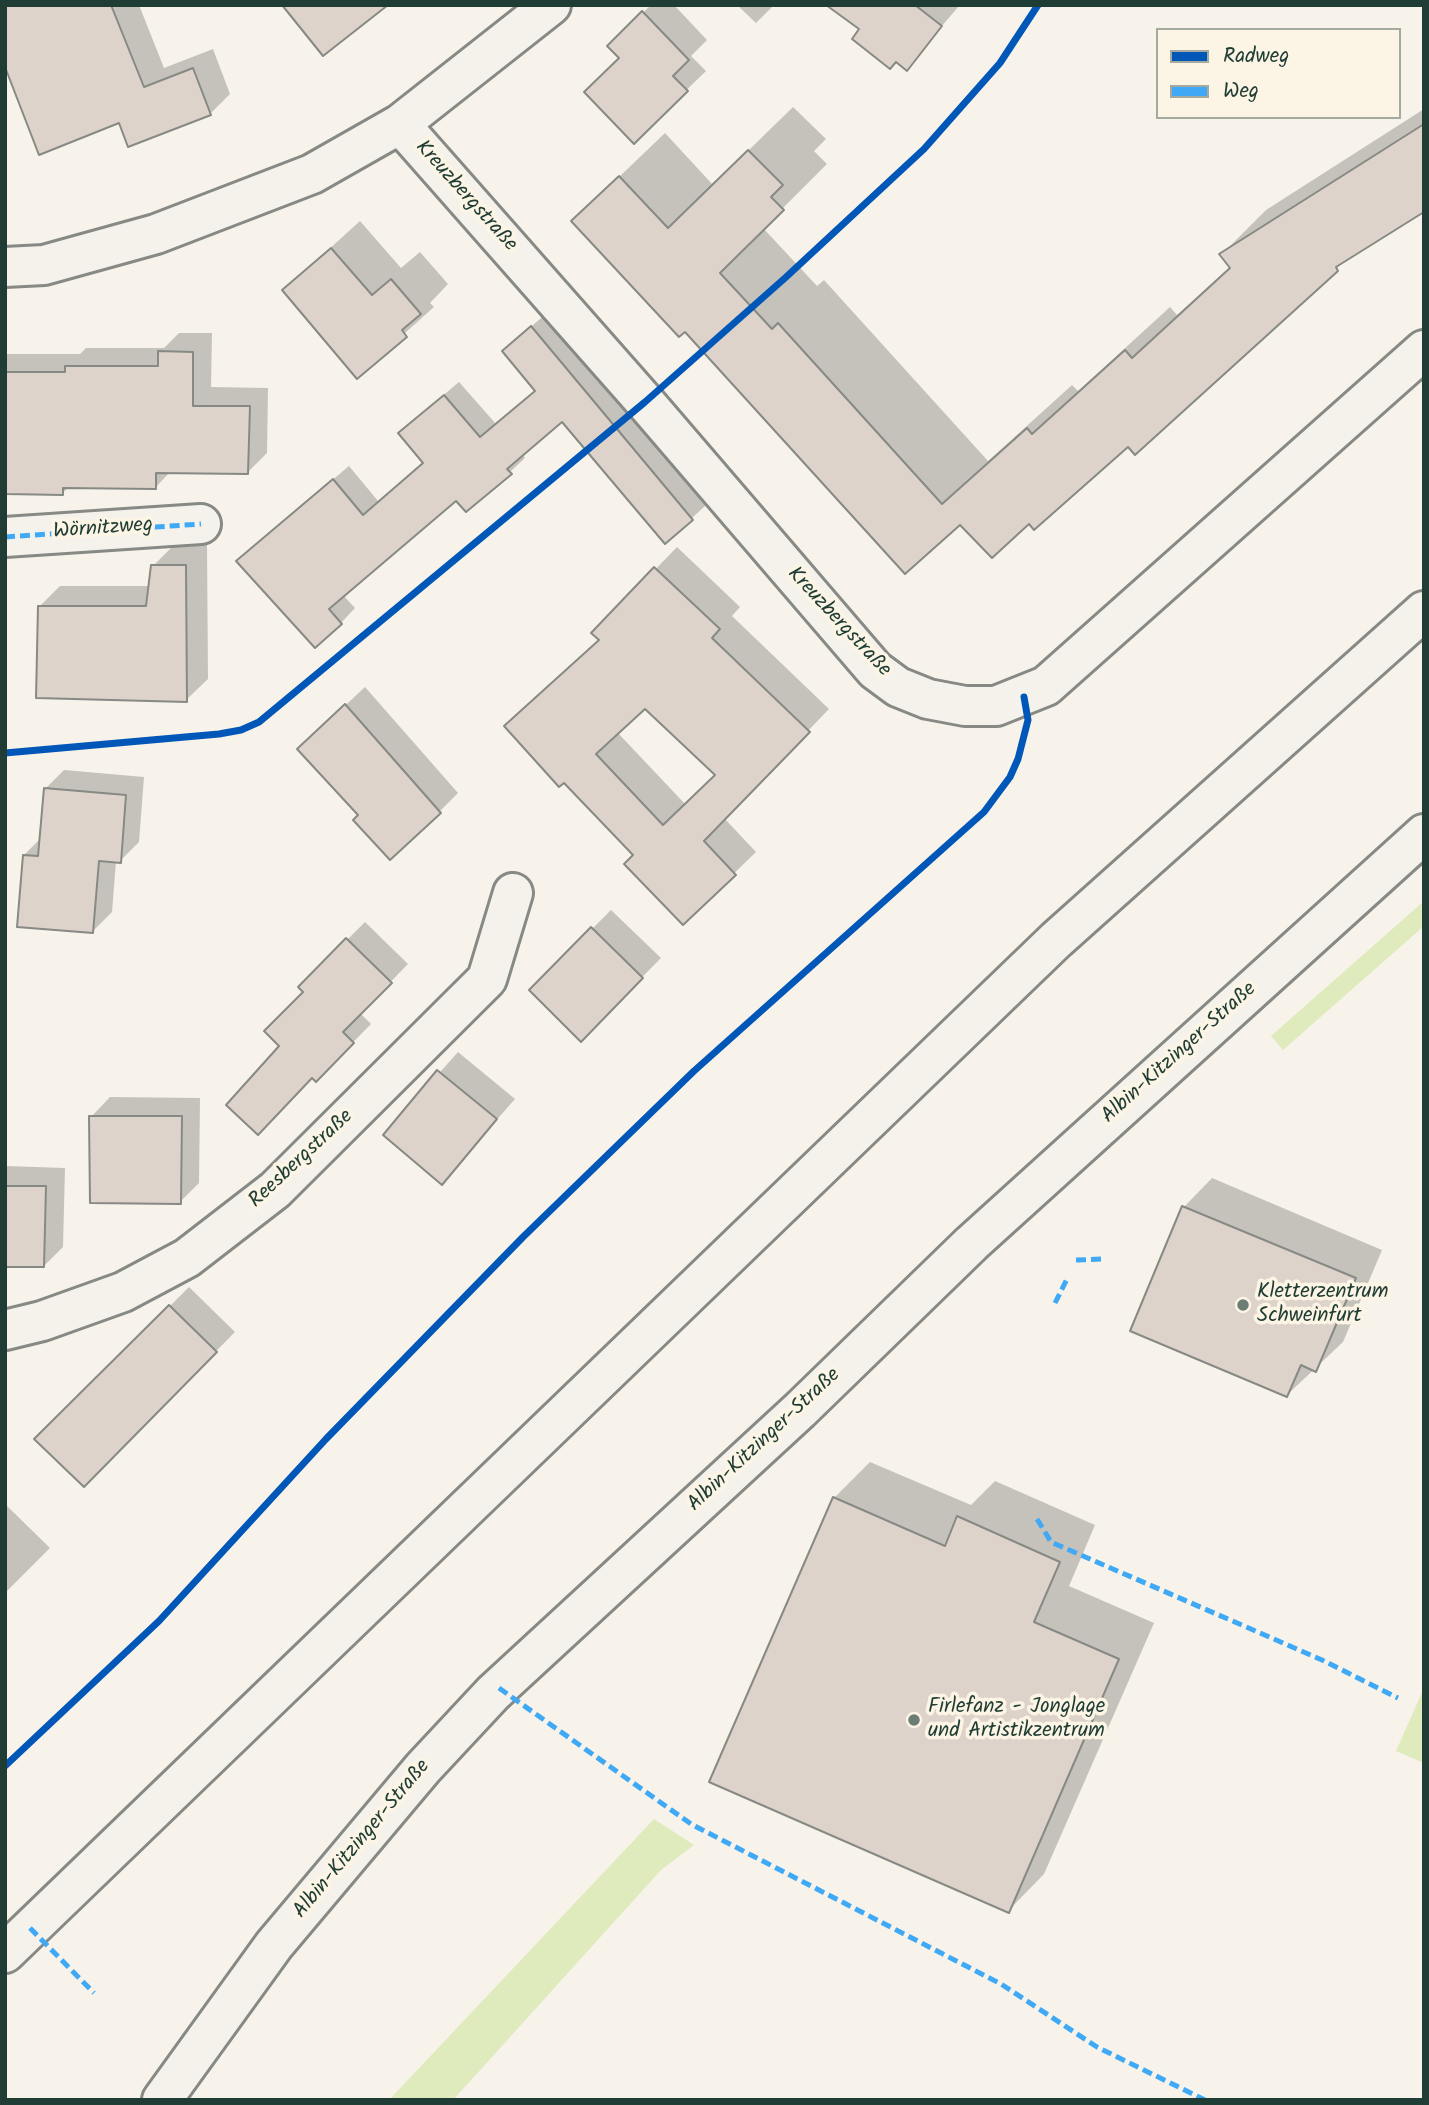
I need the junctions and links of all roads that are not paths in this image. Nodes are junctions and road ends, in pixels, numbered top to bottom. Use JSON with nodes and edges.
{"nodes":[{"id":1,"x":551,"y":5,"type":"edge"},
{"id":2,"x":400,"y":124,"type":"junction"},
{"id":3,"x":5,"y":267,"type":"edge"},
{"id":4,"x":1424,"y":350,"type":"edge"},
{"id":5,"x":201,"y":524,"type":"dead end"},
{"id":6,"x":5,"y":537,"type":"edge"},
{"id":7,"x":1424,"y":611,"type":"edge"},
{"id":8,"x":1424,"y":834,"type":"edge"},
{"id":9,"x":513,"y":894,"type":"dead end"},
{"id":10,"x":5,"y":1330,"type":"edge"},
{"id":11,"x":5,"y":1954,"type":"edge"},
{"id":12,"x":162,"y":2100,"type":"edge"}],
"edges":[{"from":1,"to":2,"type":"street"},
{"from":2,"to":3,"type":"street"},
{"from":2,"to":4,"type":"street","name":"Kreuzbergstraße"},
{"from":5,"to":6,"type":"street","name":"Wörnitzweg"},
{"from":7,"to":11,"type":"street"},
{"from":8,"to":12,"type":"street","name":"Albin-Kitzinger-Straße"},
{"from":9,"to":10,"type":"street","name":"Reesbergstraße"}]}
